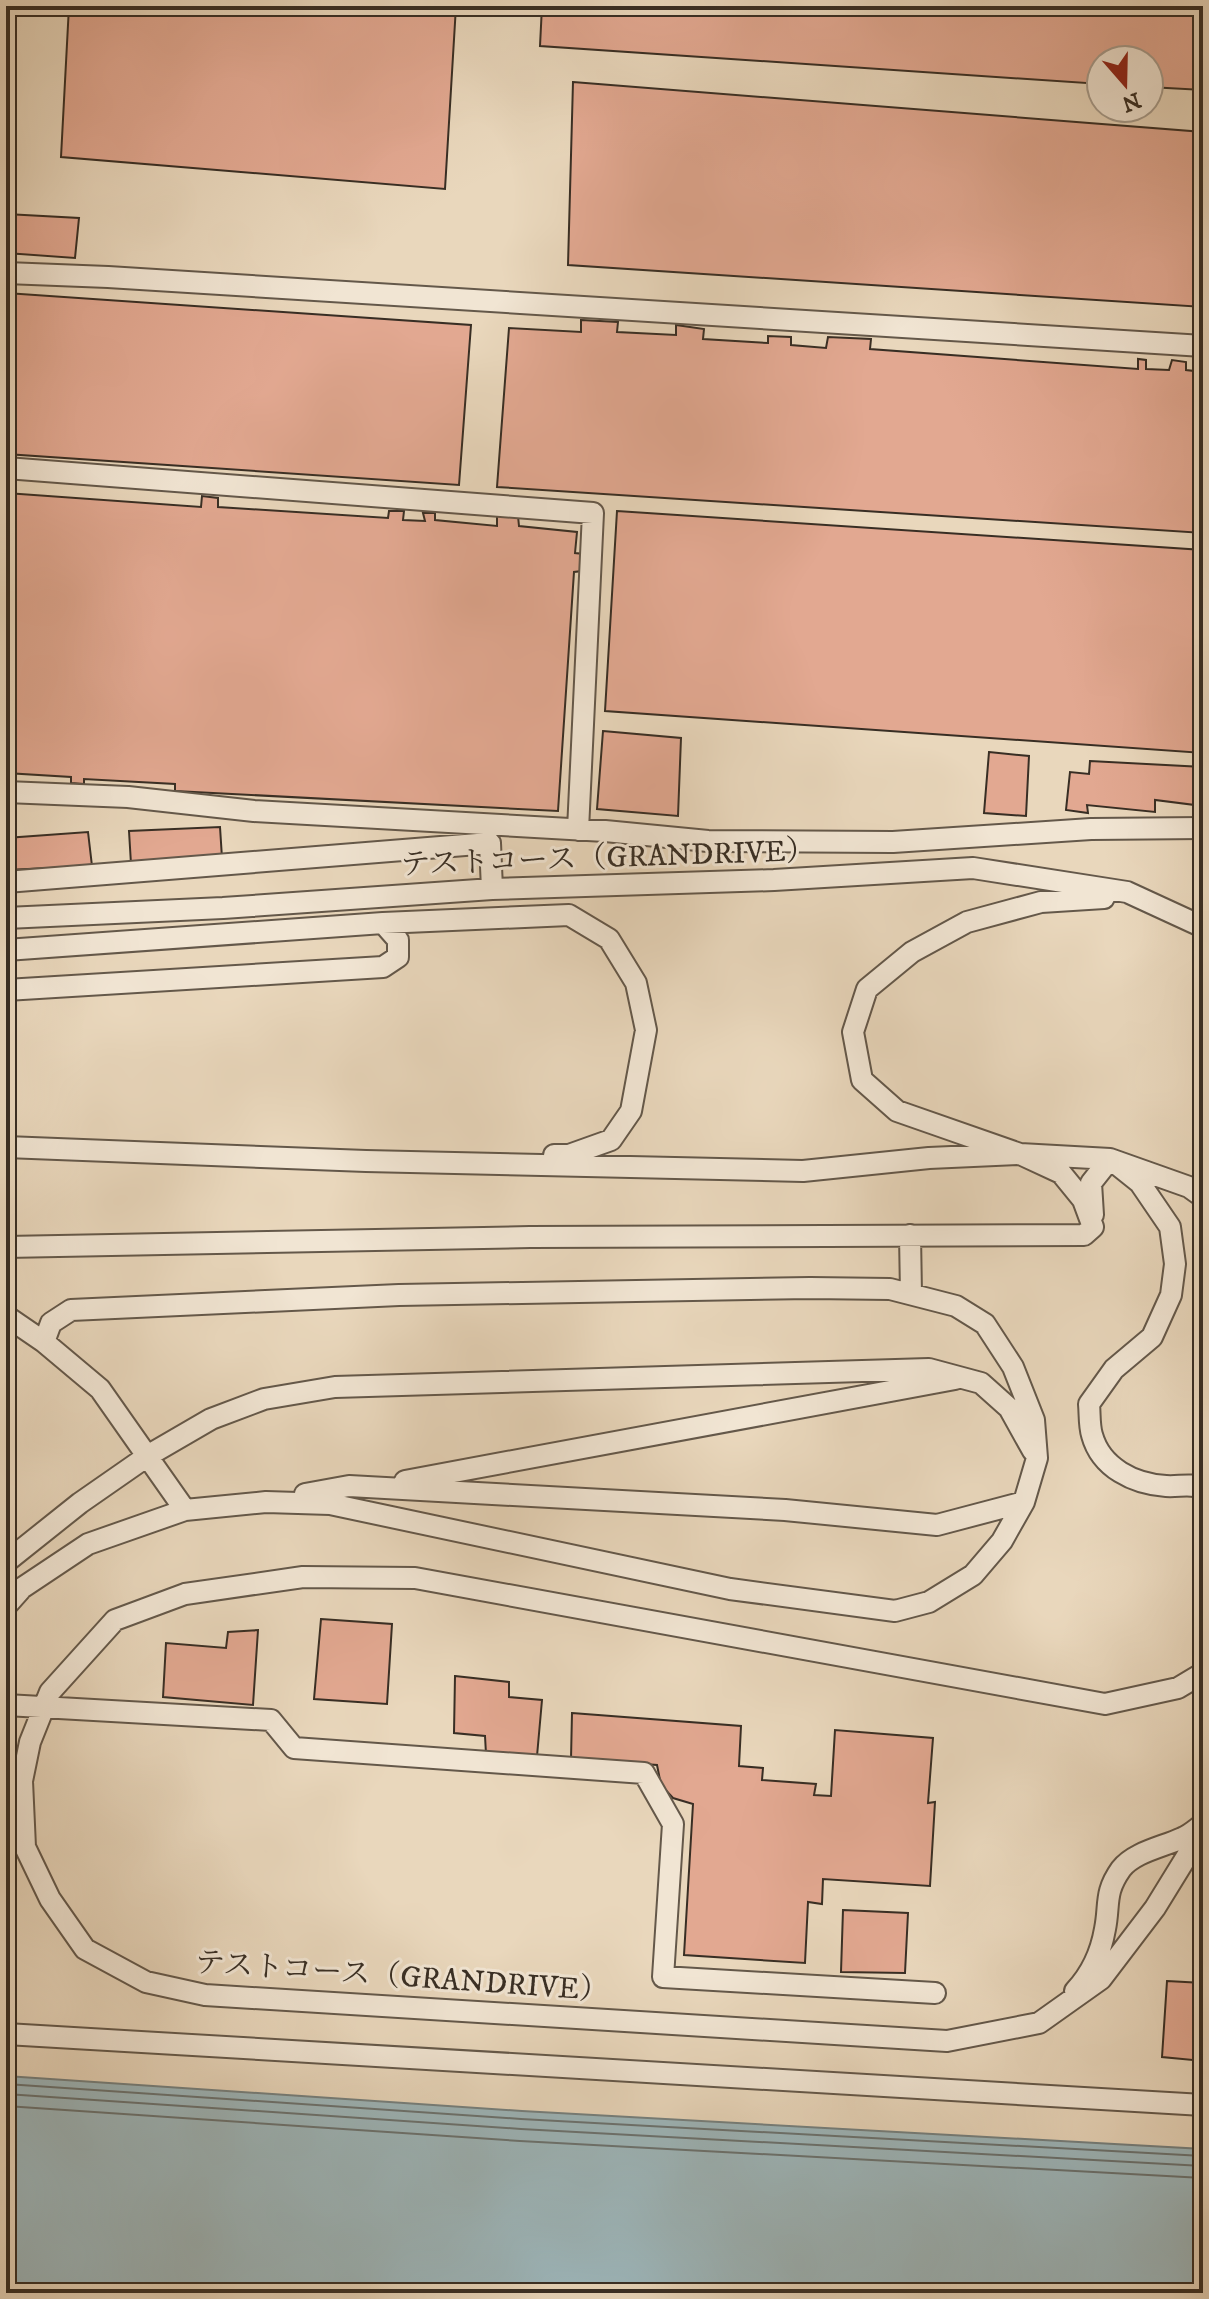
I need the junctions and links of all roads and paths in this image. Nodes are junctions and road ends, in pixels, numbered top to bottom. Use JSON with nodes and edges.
{"nodes":[{"id":1,"x":6,"y":273,"type":"edge"},
{"id":2,"x":1203,"y":346,"type":"edge"},
{"id":3,"x":6,"y":468,"type":"edge"},
{"id":4,"x":6,"y":792,"type":"edge"},
{"id":5,"x":1203,"y":828,"type":"edge"},
{"id":6,"x":578,"y":830,"type":"junction"},
{"id":7,"x":6,"y":882,"type":"edge"},
{"id":8,"x":492,"y":889,"type":"junction"},
{"id":9,"x":1175,"y":914,"type":"junction"},
{"id":10,"x":6,"y":918,"type":"edge"},
{"id":11,"x":383,"y":923,"type":"junction"},
{"id":12,"x":1203,"y":927,"type":"edge"},
{"id":13,"x":6,"y":950,"type":"edge"},
{"id":14,"x":6,"y":990,"type":"edge"},
{"id":15,"x":6,"y":1147,"type":"edge"},
{"id":16,"x":1020,"y":1154,"type":"junction"},
{"id":17,"x":1110,"y":1159,"type":"junction"},
{"id":18,"x":366,"y":1161,"type":"junction"},
{"id":19,"x":1203,"y":1197,"type":"edge"},
{"id":20,"x":1093,"y":1227,"type":"junction"},
{"id":21,"x":910,"y":1235,"type":"junction"},
{"id":22,"x":6,"y":1247,"type":"edge"},
{"id":23,"x":911,"y":1294,"type":"junction"},
{"id":24,"x":6,"y":1316,"type":"edge"},
{"id":25,"x":44,"y":1342,"type":"junction"},
{"id":26,"x":962,"y":1378,"type":"junction"},
{"id":27,"x":149,"y":1455,"type":"junction"},
{"id":28,"x":1037,"y":1458,"type":"junction"},
{"id":29,"x":373,"y":1487,"type":"junction"},
{"id":30,"x":1203,"y":1488,"type":"edge"},
{"id":31,"x":266,"y":1502,"type":"junction"},
{"id":32,"x":1024,"y":1502,"type":"junction"},
{"id":33,"x":185,"y":1510,"type":"junction"},
{"id":34,"x":6,"y":1562,"type":"edge"},
{"id":35,"x":6,"y":1606,"type":"edge"},
{"id":36,"x":1203,"y":1673,"type":"edge"},
{"id":37,"x":6,"y":1705,"type":"edge"},
{"id":38,"x":44,"y":1707,"type":"junction"},
{"id":39,"x":1203,"y":1824,"type":"edge"},
{"id":40,"x":1203,"y":1830,"type":"edge"},
{"id":41,"x":935,"y":1993,"type":"dead end"},
{"id":42,"x":1060,"y":2009,"type":"junction"},
{"id":43,"x":6,"y":2034,"type":"edge"},
{"id":44,"x":1203,"y":2105,"type":"edge"}],
"edges":[{"from":1,"to":2,"type":"lane"},
{"from":3,"to":6,"type":"lane"},
{"from":4,"to":6,"type":"lane"},
{"from":5,"to":6,"type":"lane"},
{"from":7,"to":8,"type":"lane"},
{"from":8,"to":9,"type":"lane","name":"テストコース（GRANDRIVE）"},
{"from":8,"to":10,"type":"lane","name":"テストコース（GRANDRIVE）"},
{"from":9,"to":12,"type":"lane","name":"テストコース（GRANDRIVE）"},
{"from":9,"to":16,"type":"lane"},
{"from":11,"to":13,"type":"lane"},
{"from":11,"to":14,"type":"lane"},
{"from":11,"to":18,"type":"lane"},
{"from":15,"to":18,"type":"lane"},
{"from":16,"to":17,"type":"lane"},
{"from":16,"to":18,"type":"lane"},
{"from":16,"to":20,"type":"lane"},
{"from":17,"to":19,"type":"lane"},
{"from":17,"to":20,"type":"lane"},
{"from":17,"to":30,"type":"lane"},
{"from":20,"to":21,"type":"lane"},
{"from":21,"to":22,"type":"lane"},
{"from":21,"to":23,"type":"lane"},
{"from":23,"to":25,"type":"lane"},
{"from":23,"to":28,"type":"lane"},
{"from":24,"to":25,"type":"lane"},
{"from":25,"to":27,"type":"lane"},
{"from":26,"to":27,"type":"lane"},
{"from":26,"to":28,"type":"lane"},
{"from":26,"to":29,"type":"lane"},
{"from":27,"to":33,"type":"lane"},
{"from":27,"to":34,"type":"lane"},
{"from":28,"to":32,"type":"lane"},
{"from":29,"to":31,"type":"lane"},
{"from":29,"to":32,"type":"lane"},
{"from":31,"to":32,"type":"lane"},
{"from":31,"to":33,"type":"lane"},
{"from":33,"to":35,"type":"lane"},
{"from":36,"to":38,"type":"lane","name":"テストコース（GRANDRIVE）"},
{"from":37,"to":38,"type":"lane"},
{"from":38,"to":41,"type":"lane"},
{"from":38,"to":42,"type":"lane","name":"テストコース（GRANDRIVE）"},
{"from":39,"to":42,"type":"lane"},
{"from":40,"to":42,"type":"lane","name":"テストコース（GRANDRIVE）"},
{"from":43,"to":44,"type":"lane"}]}
